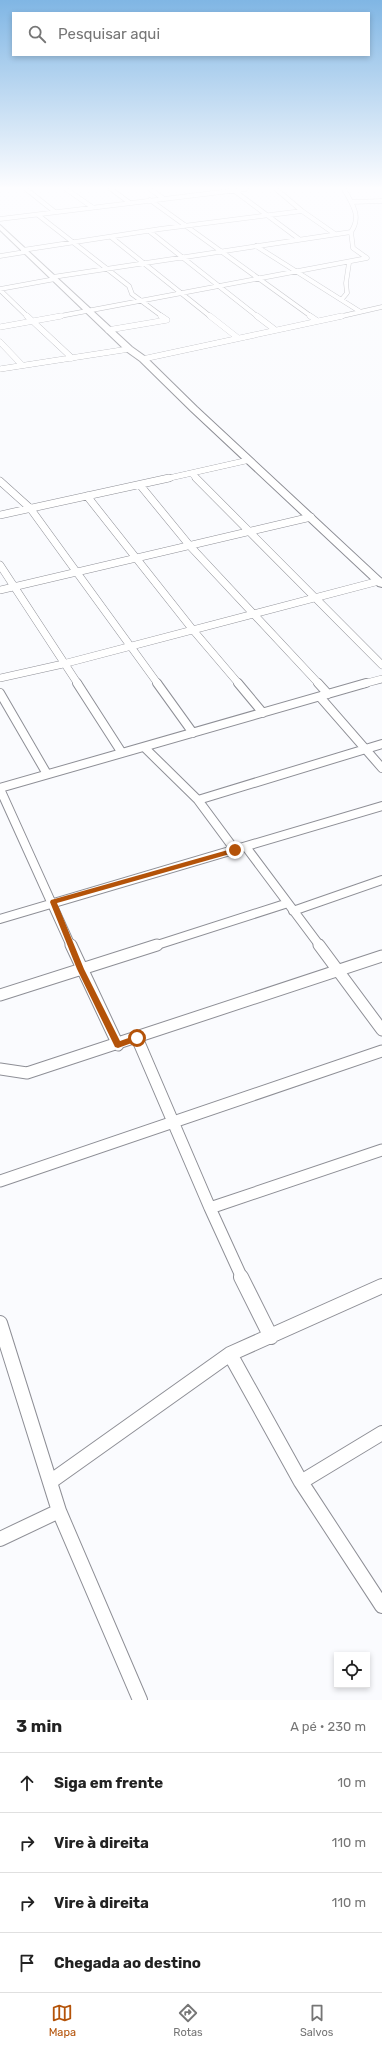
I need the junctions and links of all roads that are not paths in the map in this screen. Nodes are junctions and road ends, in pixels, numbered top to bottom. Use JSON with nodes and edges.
{"nodes":[{"id":1,"x":43,"y":268,"type":"edge"},
{"id":2,"x":121,"y":268,"type":"edge"},
{"id":3,"x":150,"y":268,"type":"edge"},
{"id":4,"x":198,"y":268,"type":"edge"},
{"id":5,"x":246,"y":268,"type":"edge"},
{"id":6,"x":294,"y":268,"type":"edge"},
{"id":7,"x":320,"y":268,"type":"edge"},
{"id":8,"x":348,"y":268,"type":"edge"},
{"id":9,"x":108,"y":270,"type":"junction"},
{"id":10,"x":300,"y":272,"type":"junction"},
{"id":11,"x":54,"y":278,"type":"junction"},
{"id":12,"x":262,"y":279,"type":"junction"},
{"id":13,"x":222,"y":287,"type":"junction"},
{"id":14,"x":0,"y":290,"type":"edge"},
{"id":15,"x":184,"y":294,"type":"junction"},
{"id":16,"x":342,"y":298,"type":"junction"},
{"id":17,"x":142,"y":302,"type":"junction"},
{"id":18,"x":382,"y":307,"type":"edge"},
{"id":19,"x":359,"y":311,"type":"junction"},
{"id":20,"x":89,"y":312,"type":"junction"},
{"id":21,"x":316,"y":320,"type":"junction"},
{"id":22,"x":32,"y":322,"type":"junction"},
{"id":23,"x":0,"y":328,"type":"edge"},
{"id":24,"x":274,"y":329,"type":"junction"},
{"id":25,"x":108,"y":330,"type":"junction"},
{"id":26,"x":238,"y":338,"type":"junction"},
{"id":27,"x":0,"y":342,"type":"edge"},
{"id":28,"x":129,"y":349,"type":"junction"},
{"id":29,"x":72,"y":358,"type":"junction"},
{"id":30,"x":143,"y":360,"type":"junction"},
{"id":31,"x":22,"y":366,"type":"junction"},
{"id":32,"x":0,"y":369,"type":"edge"},
{"id":33,"x":249,"y":460,"type":"junction"},
{"id":34,"x":192,"y":474,"type":"junction"},
{"id":35,"x":0,"y":481,"type":"edge"},
{"id":36,"x":140,"y":485,"type":"junction"},
{"id":37,"x":87,"y":496,"type":"junction"},
{"id":38,"x":30,"y":508,"type":"junction"},
{"id":39,"x":0,"y":515,"type":"edge"},
{"id":40,"x":311,"y":517,"type":"junction"},
{"id":41,"x":251,"y":532,"type":"junction"},
{"id":42,"x":190,"y":546,"type":"junction"},
{"id":43,"x":136,"y":559,"type":"junction"},
{"id":44,"x":0,"y":565,"type":"edge"},
{"id":45,"x":77,"y":572,"type":"junction"},
{"id":46,"x":381,"y":583,"type":"edge"},
{"id":47,"x":14,"y":586,"type":"junction"},
{"id":48,"x":0,"y":590,"type":"edge"},
{"id":49,"x":316,"y":599,"type":"junction"},
{"id":50,"x":254,"y":614,"type":"junction"},
{"id":51,"x":193,"y":630,"type":"junction"},
{"id":52,"x":131,"y":646,"type":"junction"},
{"id":53,"x":63,"y":664,"type":"junction"},
{"id":54,"x":382,"y":665,"type":"edge"},
{"id":55,"x":0,"y":678,"type":"edge"},
{"id":56,"x":382,"y":679,"type":"edge"},
{"id":57,"x":0,"y":692,"type":"edge"},
{"id":58,"x":328,"y":694,"type":"junction"},
{"id":59,"x":320,"y":697,"type":"junction"},
{"id":60,"x":264,"y":713,"type":"junction"},
{"id":61,"x":193,"y":733,"type":"junction"},
{"id":62,"x":382,"y":744,"type":"edge"},
{"id":63,"x":144,"y":747,"type":"junction"},
{"id":64,"x":366,"y":749,"type":"junction"},
{"id":65,"x":122,"y":753,"type":"junction"},
{"id":66,"x":382,"y":768,"type":"edge"},
{"id":67,"x":47,"y":774,"type":"junction"},
{"id":68,"x":0,"y":788,"type":"edge"},
{"id":69,"x":198,"y":800,"type":"junction"},
{"id":70,"x":382,"y":806,"type":"edge"},
{"id":71,"x":246,"y":847,"type":"junction"},
{"id":72,"x":235,"y":850,"type":"junction"},
{"id":73,"x":382,"y":880,"type":"edge"},
{"id":74,"x":53,"y":902,"type":"junction"},
{"id":75,"x":291,"y":907,"type":"junction"},
{"id":76,"x":0,"y":919,"type":"edge"},
{"id":77,"x":382,"y":956,"type":"edge"},
{"id":78,"x":80,"y":969,"type":"junction"},
{"id":79,"x":337,"y":970,"type":"junction"},
{"id":80,"x":0,"y":994,"type":"edge"},
{"id":81,"x":382,"y":1030,"type":"edge"},
{"id":82,"x":137,"y":1038,"type":"junction"},
{"id":83,"x":118,"y":1044,"type":"junction"},
{"id":84,"x":382,"y":1051,"type":"edge"},
{"id":85,"x":0,"y":1069,"type":"edge"},
{"id":86,"x":172,"y":1122,"type":"junction"},
{"id":87,"x":382,"y":1150,"type":"edge"},
{"id":88,"x":0,"y":1182,"type":"edge"},
{"id":89,"x":210,"y":1208,"type":"junction"},
{"id":90,"x":382,"y":1286,"type":"edge"},
{"id":91,"x":0,"y":1323,"type":"edge"},
{"id":92,"x":271,"y":1337,"type":"junction"},
{"id":93,"x":230,"y":1354,"type":"junction"},
{"id":94,"x":382,"y":1433,"type":"edge"},
{"id":95,"x":50,"y":1482,"type":"junction"},
{"id":96,"x":301,"y":1482,"type":"junction"},
{"id":97,"x":59,"y":1512,"type":"junction"},
{"id":98,"x":0,"y":1539,"type":"edge"},
{"id":99,"x":382,"y":1606,"type":"edge"},
{"id":100,"x":140,"y":1700,"type":"edge"}],
"edges":[{"from":1,"to":11,"type":"street"},
{"from":2,"to":9,"type":"street"},
{"from":3,"to":15,"type":"street"},
{"from":4,"to":13,"type":"street"},
{"from":5,"to":12,"type":"street"},
{"from":6,"to":10,"type":"street"},
{"from":7,"to":10,"type":"street"},
{"from":8,"to":16,"type":"street"},
{"from":9,"to":11,"type":"street"},
{"from":9,"to":17,"type":"street"},
{"from":10,"to":12,"type":"street"},
{"from":10,"to":16,"type":"street"},
{"from":11,"to":14,"type":"street"},
{"from":11,"to":20,"type":"street"},
{"from":12,"to":13,"type":"street"},
{"from":12,"to":21,"type":"street"},
{"from":13,"to":15,"type":"street"},
{"from":13,"to":24,"type":"street"},
{"from":14,"to":22,"type":"street"},
{"from":15,"to":17,"type":"street"},
{"from":15,"to":26,"type":"street"},
{"from":16,"to":19,"type":"street"},
{"from":17,"to":20,"type":"street"},
{"from":17,"to":25,"type":"street"},
{"from":18,"to":19,"type":"street"},
{"from":19,"to":21,"type":"street"},
{"from":20,"to":22,"type":"street"},
{"from":20,"to":25,"type":"street"},
{"from":21,"to":24,"type":"street"},
{"from":22,"to":23,"type":"street"},
{"from":22,"to":29,"type":"street"},
{"from":24,"to":26,"type":"street"},
{"from":25,"to":28,"type":"street"},
{"from":26,"to":30,"type":"street"},
{"from":27,"to":31,"type":"street"},
{"from":28,"to":29,"type":"street"},
{"from":28,"to":30,"type":"street"},
{"from":29,"to":31,"type":"street"},
{"from":30,"to":33,"type":"street"},
{"from":31,"to":32,"type":"street"},
{"from":33,"to":34,"type":"street"},
{"from":33,"to":40,"type":"street"},
{"from":34,"to":36,"type":"street"},
{"from":34,"to":41,"type":"street"},
{"from":35,"to":38,"type":"street"},
{"from":36,"to":37,"type":"street"},
{"from":36,"to":42,"type":"street"},
{"from":37,"to":38,"type":"street"},
{"from":37,"to":43,"type":"street"},
{"from":38,"to":39,"type":"street"},
{"from":38,"to":45,"type":"street"},
{"from":40,"to":41,"type":"street"},
{"from":40,"to":46,"type":"street"},
{"from":41,"to":42,"type":"street"},
{"from":41,"to":49,"type":"street"},
{"from":42,"to":43,"type":"street"},
{"from":42,"to":50,"type":"street"},
{"from":43,"to":45,"type":"street"},
{"from":43,"to":51,"type":"street"},
{"from":44,"to":47,"type":"street"},
{"from":45,"to":47,"type":"street"},
{"from":45,"to":52,"type":"street"},
{"from":46,"to":49,"type":"street"},
{"from":47,"to":48,"type":"street"},
{"from":47,"to":53,"type":"street"},
{"from":49,"to":50,"type":"street"},
{"from":49,"to":54,"type":"street"},
{"from":50,"to":51,"type":"street"},
{"from":50,"to":58,"type":"street"},
{"from":51,"to":52,"type":"street"},
{"from":51,"to":60,"type":"street"},
{"from":52,"to":53,"type":"street"},
{"from":52,"to":61,"type":"street"},
{"from":53,"to":55,"type":"street"},
{"from":53,"to":65,"type":"street"},
{"from":56,"to":58,"type":"street"},
{"from":57,"to":67,"type":"street"},
{"from":58,"to":59,"type":"street"},
{"from":59,"to":60,"type":"street"},
{"from":59,"to":64,"type":"street"},
{"from":60,"to":61,"type":"street"},
{"from":61,"to":63,"type":"street"},
{"from":62,"to":64,"type":"street"},
{"from":63,"to":65,"type":"street"},
{"from":63,"to":69,"type":"street"},
{"from":64,"to":66,"type":"street"},
{"from":64,"to":69,"type":"street"},
{"from":65,"to":67,"type":"street"},
{"from":67,"to":68,"type":"street"},
{"from":68,"to":74,"type":"street"},
{"from":69,"to":72,"type":"street"},
{"from":70,"to":71,"type":"street"},
{"from":71,"to":72,"type":"street"},
{"from":71,"to":75,"type":"street"},
{"from":72,"to":74,"type":"street"},
{"from":73,"to":75,"type":"street"},
{"from":74,"to":76,"type":"street"},
{"from":74,"to":78,"type":"street"},
{"from":75,"to":78,"type":"street"},
{"from":75,"to":79,"type":"street"},
{"from":77,"to":79,"type":"street"},
{"from":78,"to":80,"type":"street"},
{"from":78,"to":83,"type":"street"},
{"from":79,"to":81,"type":"street"},
{"from":79,"to":82,"type":"street"},
{"from":82,"to":83,"type":"street"},
{"from":82,"to":86,"type":"street"},
{"from":83,"to":85,"type":"street"},
{"from":84,"to":86,"type":"street"},
{"from":86,"to":88,"type":"street"},
{"from":86,"to":89,"type":"street"},
{"from":87,"to":89,"type":"street"},
{"from":89,"to":92,"type":"street"},
{"from":90,"to":92,"type":"street"},
{"from":91,"to":95,"type":"street"},
{"from":92,"to":93,"type":"street"},
{"from":93,"to":95,"type":"street"},
{"from":93,"to":96,"type":"street"},
{"from":94,"to":96,"type":"street"},
{"from":95,"to":97,"type":"street"},
{"from":96,"to":99,"type":"street"},
{"from":97,"to":98,"type":"street"},
{"from":97,"to":100,"type":"street"}]}
